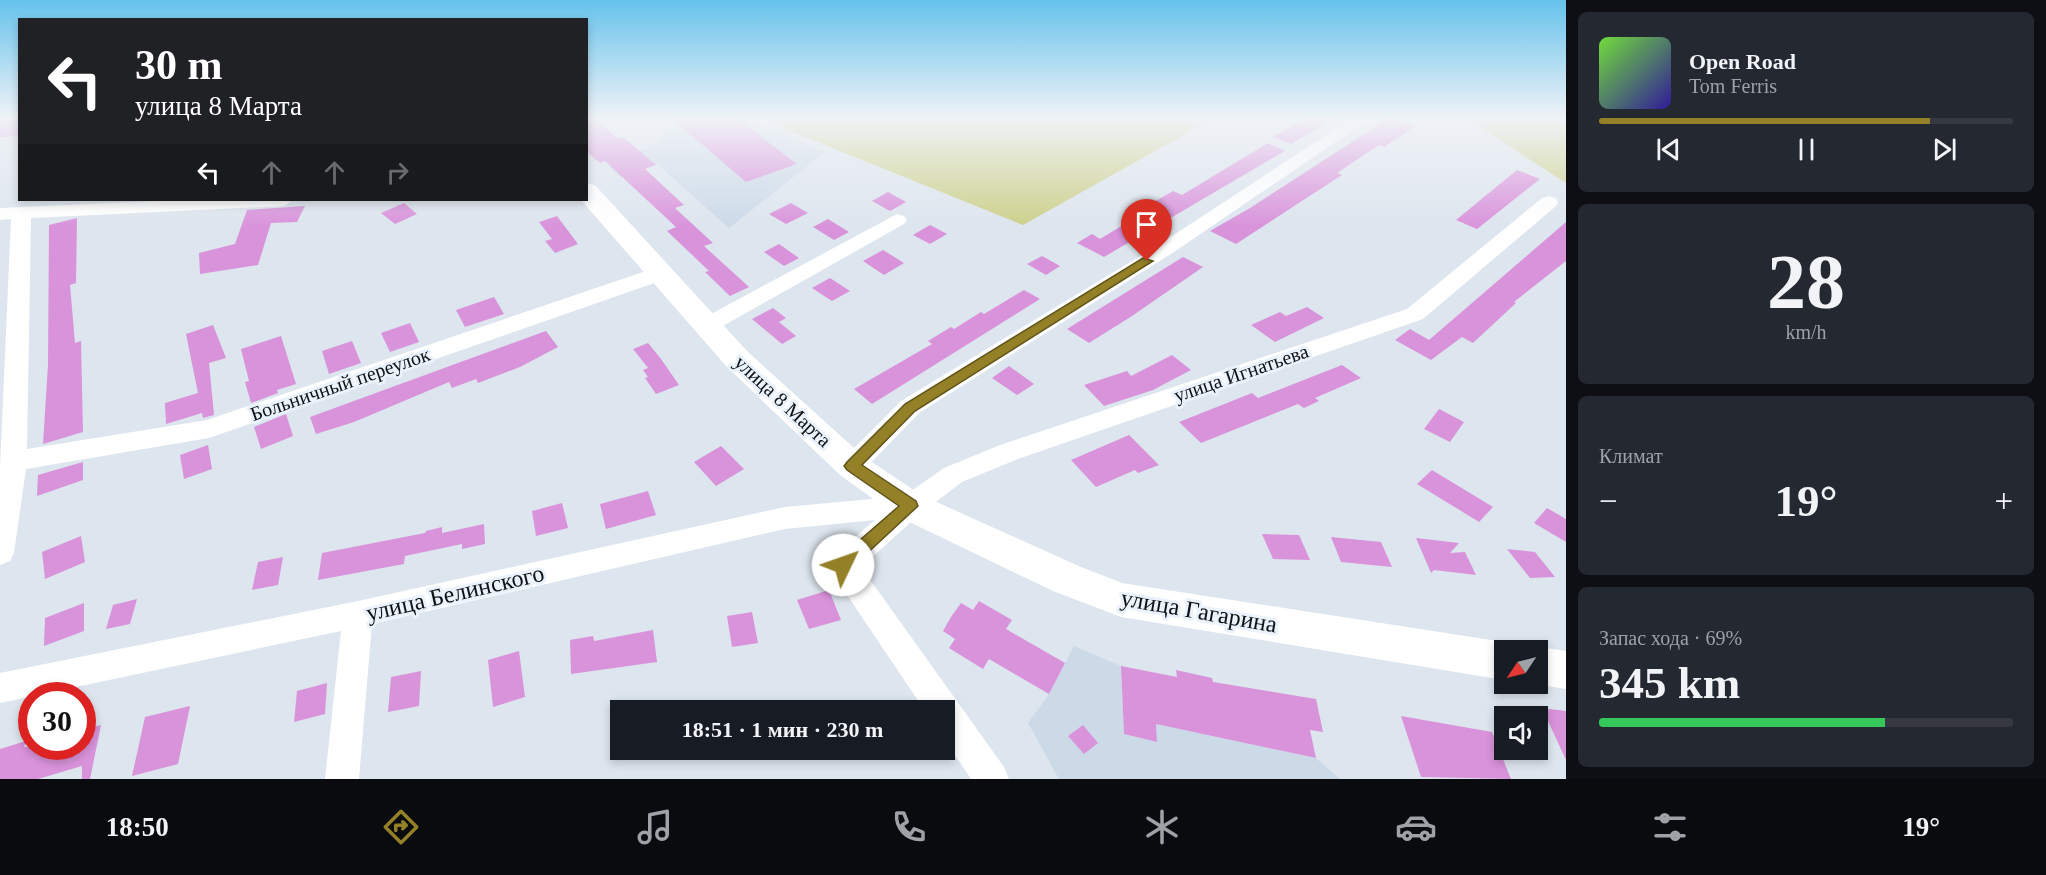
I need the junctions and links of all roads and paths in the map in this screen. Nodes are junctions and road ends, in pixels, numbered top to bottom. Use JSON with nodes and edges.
{"nodes":[{"id":1,"x":1308,"y":154,"type":"edge"},
{"id":2,"x":588,"y":192,"type":"edge"},
{"id":3,"x":263,"y":201,"type":"edge"},
{"id":4,"x":1549,"y":202,"type":"dead end"},
{"id":5,"x":11,"y":213,"type":"edge"},
{"id":6,"x":897,"y":220,"type":"dead end"},
{"id":7,"x":658,"y":274,"type":"junction"},
{"id":8,"x":706,"y":326,"type":"junction"},
{"id":9,"x":14,"y":460,"type":"junction"},
{"id":10,"x":852,"y":466,"type":"junction"},
{"id":11,"x":910,"y":506,"type":"junction"},
{"id":12,"x":0,"y":553,"type":"edge"},
{"id":13,"x":357,"y":614,"type":"junction"},
{"id":14,"x":1494,"y":659,"type":"edge"},
{"id":15,"x":1548,"y":667,"type":"edge"},
{"id":16,"x":1566,"y":670,"type":"edge"},
{"id":17,"x":0,"y":688,"type":"edge"},
{"id":18,"x":937,"y":700,"type":"edge"},
{"id":19,"x":955,"y":725,"type":"edge"},
{"id":20,"x":342,"y":779,"type":"edge"},
{"id":21,"x":992,"y":779,"type":"edge"}],
"edges":[{"from":1,"to":10,"type":"street"},
{"from":2,"to":7,"type":"main road","name":"улица 8 Марта"},
{"from":3,"to":5,"type":"street"},
{"from":4,"to":11,"type":"street","name":"улица Игнатьева"},
{"from":5,"to":9,"type":"street"},
{"from":6,"to":8,"type":"street"},
{"from":7,"to":8,"type":"main road","name":"улица 8 Марта"},
{"from":7,"to":9,"type":"street","name":"Больничный переулок"},
{"from":8,"to":10,"type":"main road","name":"улица 8 Марта"},
{"from":9,"to":12,"type":"street"},
{"from":10,"to":11,"type":"main road","name":"улица 8 Марта"},
{"from":11,"to":13,"type":"street","name":"улица Белинского"},
{"from":11,"to":14,"type":"main road","name":"улица Гагарина"},
{"from":11,"to":18,"type":"street"},
{"from":13,"to":17,"type":"street","name":"улица Белинского"},
{"from":13,"to":20,"type":"street"},
{"from":15,"to":16,"type":"main road"},
{"from":19,"to":21,"type":"street"}]}
